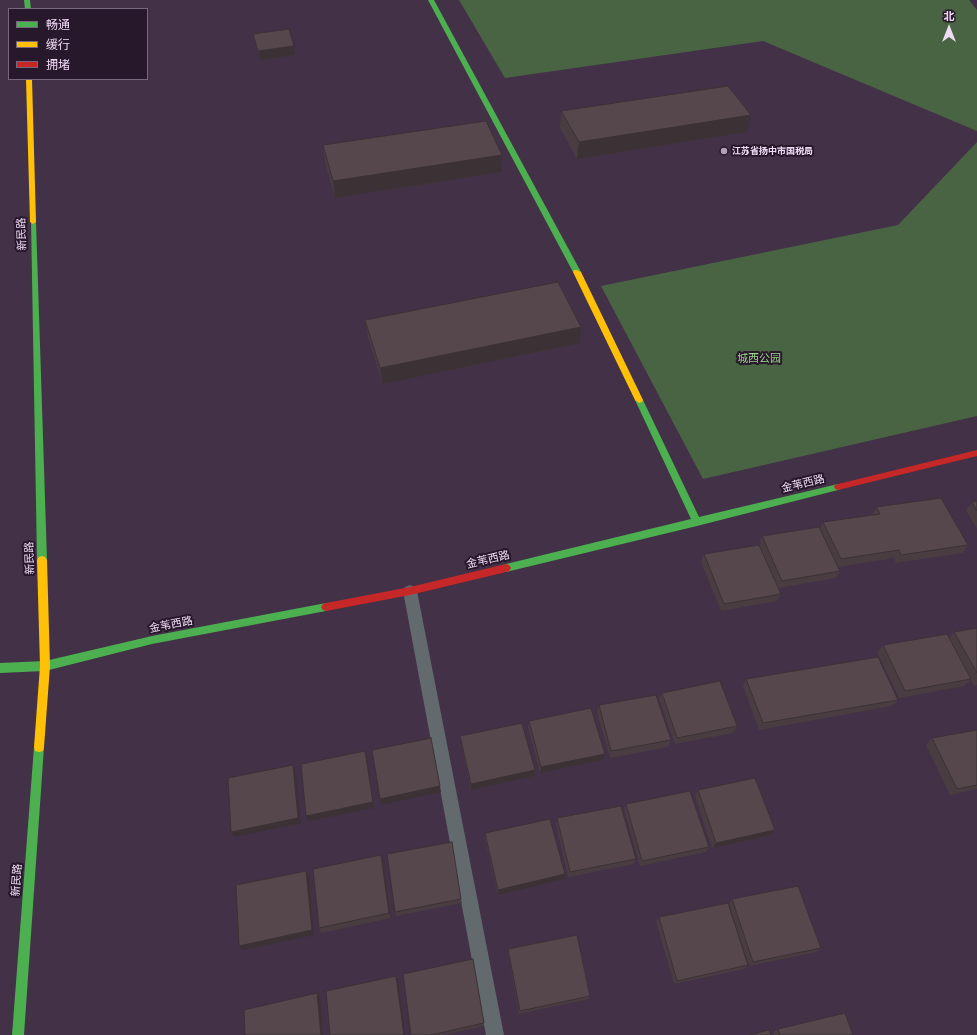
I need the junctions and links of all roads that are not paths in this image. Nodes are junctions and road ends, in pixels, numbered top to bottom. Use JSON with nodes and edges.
{"nodes":[{"id":1,"x":431,"y":0,"type":"edge"},
{"id":2,"x":30,"y":80,"type":"edge"},
{"id":3,"x":977,"y":453,"type":"edge"},
{"id":4,"x":697,"y":522,"type":"junction"},
{"id":5,"x":410,"y":591,"type":"junction"},
{"id":6,"x":45,"y":666,"type":"junction"},
{"id":7,"x":0,"y":668,"type":"edge"},
{"id":8,"x":18,"y":1035,"type":"edge"},
{"id":9,"x":496,"y":1035,"type":"edge"}],
"edges":[{"from":1,"to":4,"type":"street"},
{"from":2,"to":6,"type":"street","name":"新民路"},
{"from":3,"to":4,"type":"street","name":"金苇西路"},
{"from":4,"to":5,"type":"street","name":"金苇西路"},
{"from":5,"to":6,"type":"street","name":"金苇西路"},
{"from":5,"to":9,"type":"lane"},
{"from":6,"to":7,"type":"street","name":"金苇西路"},
{"from":6,"to":8,"type":"street","name":"新民路"}]}
